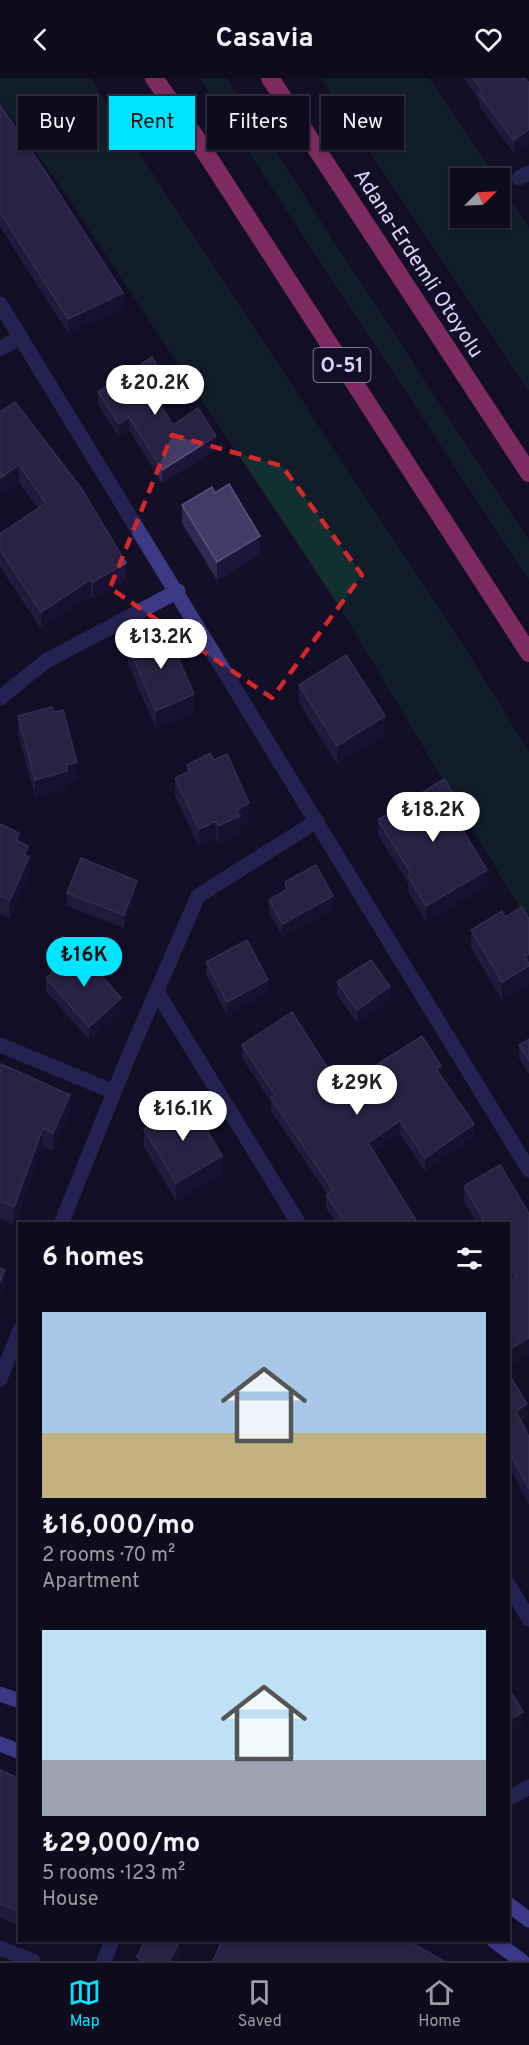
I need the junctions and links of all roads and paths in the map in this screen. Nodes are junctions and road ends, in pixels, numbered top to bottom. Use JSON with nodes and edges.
{"nodes":[{"id":1,"x":154,"y":78,"type":"edge"},
{"id":2,"x":270,"y":78,"type":"edge"},
{"id":3,"x":0,"y":304,"type":"edge"},
{"id":4,"x":21,"y":337,"type":"junction"},
{"id":5,"x":0,"y":349,"type":"edge"},
{"id":6,"x":529,"y":474,"type":"edge"},
{"id":7,"x":178,"y":591,"type":"junction"},
{"id":8,"x":529,"y":653,"type":"edge"},
{"id":9,"x":0,"y":698,"type":"edge"},
{"id":10,"x":317,"y":821,"type":"junction"},
{"id":11,"x":157,"y":992,"type":"junction"},
{"id":12,"x":0,"y":1045,"type":"edge"},
{"id":13,"x":114,"y":1092,"type":"junction"},
{"id":14,"x":529,"y":1170,"type":"edge"},
{"id":15,"x":63,"y":1222,"type":"edge"},
{"id":16,"x":298,"y":1222,"type":"edge"},
{"id":17,"x":18,"y":1335,"type":"edge"},
{"id":18,"x":0,"y":1379,"type":"edge"},
{"id":19,"x":510,"y":1587,"type":"edge"},
{"id":20,"x":529,"y":1619,"type":"edge"},
{"id":21,"x":0,"y":1694,"type":"edge"},
{"id":22,"x":18,"y":1700,"type":"edge"},
{"id":23,"x":0,"y":1744,"type":"edge"},
{"id":24,"x":18,"y":1751,"type":"edge"},
{"id":25,"x":529,"y":1787,"type":"edge"},
{"id":26,"x":510,"y":1798,"type":"edge"},
{"id":27,"x":510,"y":1906,"type":"edge"},
{"id":28,"x":529,"y":1920,"type":"edge"},
{"id":29,"x":112,"y":1942,"type":"edge"},
{"id":30,"x":495,"y":1942,"type":"edge"},
{"id":31,"x":0,"y":1948,"type":"edge"},
{"id":32,"x":33,"y":1961,"type":"edge"},
{"id":33,"x":104,"y":1961,"type":"edge"},
{"id":34,"x":522,"y":1961,"type":"edge"}],
"edges":[{"from":1,"to":8,"type":"highway","number":"O-51"},
{"from":2,"to":6,"type":"highway","name":"Adana-Erdemli Otoyolu"},
{"from":3,"to":4,"type":"street"},
{"from":4,"to":5,"type":"street"},
{"from":4,"to":7,"type":"street"},
{"from":7,"to":9,"type":"street"},
{"from":7,"to":10,"type":"street"},
{"from":10,"to":11,"type":"street"},
{"from":10,"to":14,"type":"street"},
{"from":11,"to":13,"type":"street"},
{"from":11,"to":16,"type":"street"},
{"from":12,"to":13,"type":"street"},
{"from":13,"to":15,"type":"street"},
{"from":17,"to":18,"type":"street"},
{"from":19,"to":20,"type":"street"},
{"from":21,"to":22,"type":"main road"},
{"from":23,"to":24,"type":"main road"},
{"from":25,"to":26,"type":"street"},
{"from":27,"to":28,"type":"main road"},
{"from":29,"to":33,"type":"street"},
{"from":30,"to":34,"type":"main road"},
{"from":31,"to":32,"type":"street"}]}
